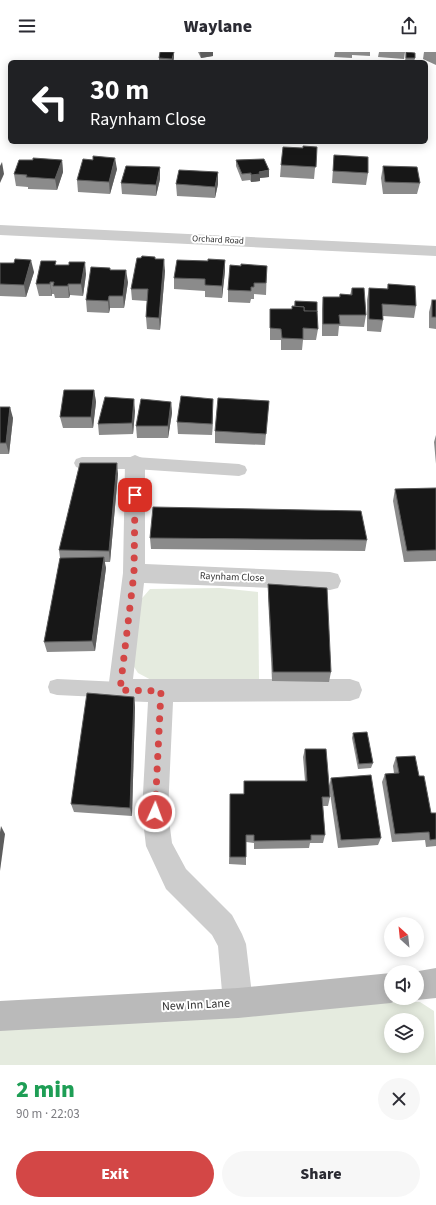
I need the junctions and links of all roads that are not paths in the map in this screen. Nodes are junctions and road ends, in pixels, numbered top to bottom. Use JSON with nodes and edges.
{"nodes":[{"id":1,"x":0,"y":230,"type":"edge"},
{"id":2,"x":436,"y":251,"type":"edge"},
{"id":3,"x":82,"y":463,"type":"edge"},
{"id":4,"x":136,"y":463,"type":"junction"},
{"id":5,"x":239,"y":470,"type":"dead end"},
{"id":6,"x":134,"y":573,"type":"junction"},
{"id":7,"x":330,"y":581,"type":"dead end"},
{"id":8,"x":57,"y":687,"type":"dead end"},
{"id":9,"x":120,"y":690,"type":"junction"},
{"id":10,"x":350,"y":690,"type":"dead end"},
{"id":11,"x":161,"y":691,"type":"junction"},
{"id":12,"x":436,"y":983,"type":"edge"},
{"id":13,"x":424,"y":984,"type":"edge"},
{"id":14,"x":384,"y":989,"type":"edge"},
{"id":15,"x":238,"y":1003,"type":"junction"},
{"id":16,"x":0,"y":1016,"type":"edge"}],
"edges":[{"from":1,"to":2,"type":"street","name":"Orchard Road"},
{"from":3,"to":4,"type":"lane"},
{"from":4,"to":5,"type":"lane"},
{"from":4,"to":6,"type":"street"},
{"from":6,"to":7,"type":"street","name":"Raynham Close"},
{"from":6,"to":9,"type":"street"},
{"from":8,"to":9,"type":"lane"},
{"from":9,"to":11,"type":"street"},
{"from":10,"to":11,"type":"street"},
{"from":11,"to":15,"type":"street"},
{"from":12,"to":13,"type":"main road"},
{"from":14,"to":15,"type":"main road","name":"New Inn Lane"},
{"from":15,"to":16,"type":"main road","name":"New Inn Lane"}]}
